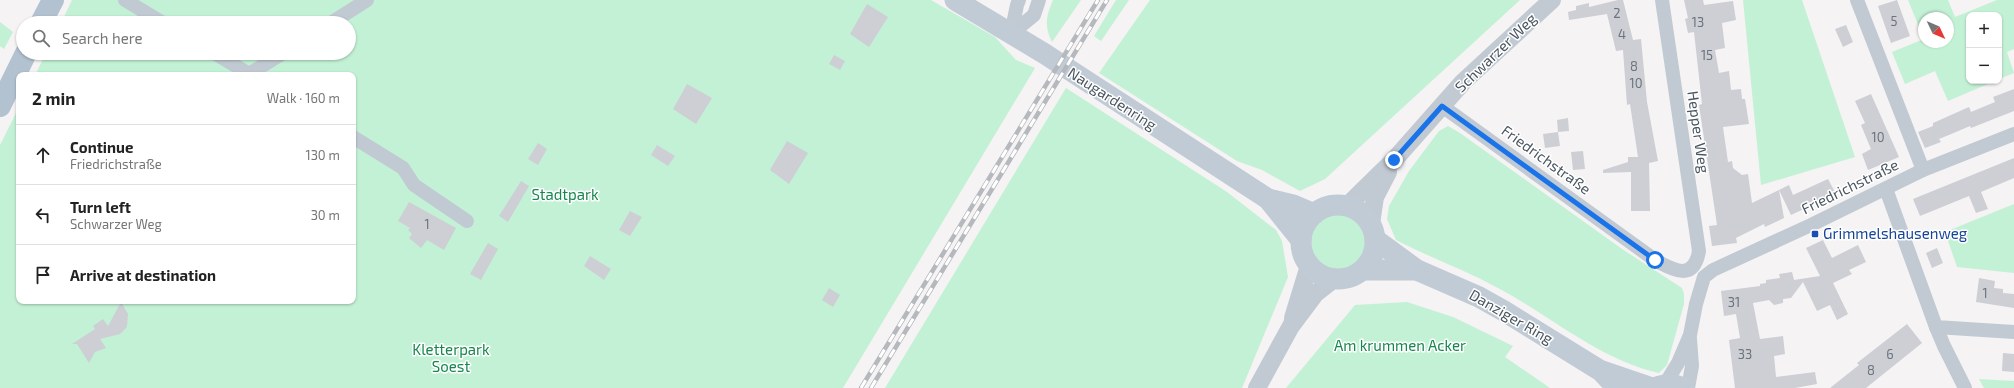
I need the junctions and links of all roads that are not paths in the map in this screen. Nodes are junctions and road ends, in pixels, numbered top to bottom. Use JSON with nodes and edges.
{"nodes":[{"id":1,"x":53,"y":0,"type":"edge"},
{"id":2,"x":125,"y":0,"type":"edge"},
{"id":3,"x":367,"y":0,"type":"edge"},
{"id":4,"x":955,"y":0,"type":"edge"},
{"id":5,"x":1019,"y":0,"type":"edge"},
{"id":6,"x":1039,"y":0,"type":"edge"},
{"id":7,"x":1552,"y":0,"type":"edge"},
{"id":8,"x":1662,"y":0,"type":"edge"},
{"id":9,"x":1859,"y":0,"type":"edge"},
{"id":10,"x":45,"y":16,"type":"edge"},
{"id":11,"x":152,"y":16,"type":"edge"},
{"id":12,"x":342,"y":16,"type":"edge"},
{"id":13,"x":1011,"y":34,"type":"junction"},
{"id":14,"x":23,"y":60,"type":"edge"},
{"id":15,"x":226,"y":60,"type":"edge"},
{"id":16,"x":272,"y":60,"type":"edge"},
{"id":17,"x":17,"y":72,"type":"edge"},
{"id":18,"x":247,"y":72,"type":"edge"},
{"id":19,"x":253,"y":72,"type":"edge"},
{"id":20,"x":16,"y":73,"type":"edge"},
{"id":21,"x":0,"y":106,"type":"edge"},
{"id":22,"x":1442,"y":106,"type":"junction"},
{"id":23,"x":2014,"y":134,"type":"edge"},
{"id":24,"x":356,"y":139,"type":"edge"},
{"id":25,"x":1394,"y":160,"type":"junction"},
{"id":26,"x":1923,"y":170,"type":"junction"},
{"id":27,"x":1886,"y":189,"type":"junction"},
{"id":28,"x":1268,"y":199,"type":"junction"},
{"id":29,"x":1347,"y":206,"type":"junction"},
{"id":30,"x":1314,"y":214,"type":"junction"},
{"id":31,"x":467,"y":221,"type":"dead end"},
{"id":32,"x":1373,"y":232,"type":"junction"},
{"id":33,"x":1301,"y":240,"type":"junction"},
{"id":34,"x":1309,"y":266,"type":"junction"},
{"id":35,"x":1692,"y":267,"type":"joint"},
{"id":36,"x":1363,"y":270,"type":"junction"},
{"id":37,"x":1417,"y":270,"type":"junction"},
{"id":38,"x":1334,"y":279,"type":"junction"},
{"id":39,"x":1290,"y":326,"type":"junction"},
{"id":40,"x":1936,"y":327,"type":"junction"},
{"id":41,"x":2014,"y":332,"type":"edge"},
{"id":42,"x":1690,"y":336,"type":"junction"},
{"id":43,"x":1601,"y":371,"type":"junction"},
{"id":44,"x":1664,"y":387,"type":"edge"},
{"id":45,"x":1257,"y":388,"type":"edge"},
{"id":46,"x":1617,"y":388,"type":"edge"},
{"id":47,"x":1688,"y":388,"type":"edge"},
{"id":48,"x":1965,"y":388,"type":"edge"}],
"edges":[{"from":1,"to":10,"type":"main road"},
{"from":2,"to":11,"type":"street"},
{"from":3,"to":12,"type":"street"},
{"from":4,"to":13,"type":"main road","name":"Naugardenring"},
{"from":5,"to":13,"type":"street"},
{"from":6,"to":13,"type":"street"},
{"from":7,"to":22,"type":"street","name":"Schwarzer Weg"},
{"from":8,"to":35,"type":"street","name":"Hepper Weg"},
{"from":9,"to":26,"type":"street"},
{"from":13,"to":28,"type":"main road","name":"Naugardenring"},
{"from":14,"to":17,"type":"main road"},
{"from":15,"to":18,"type":"street"},
{"from":16,"to":19,"type":"street"},
{"from":20,"to":21,"type":"main road"},
{"from":22,"to":25,"type":"street","name":"Schwarzer Weg"},
{"from":22,"to":35,"type":"street","name":"Friedrichstraße"},
{"from":23,"to":26,"type":"street","name":"Friedrichstraße"},
{"from":24,"to":31,"type":"street"},
{"from":25,"to":29,"type":"street","name":"Schwarzer Weg"},
{"from":25,"to":32,"type":"street","name":"Schwarzer Weg"},
{"from":26,"to":27,"type":"street","name":"Friedrichstraße"},
{"from":27,"to":40,"type":"street"},
{"from":27,"to":42,"type":"street","name":"Friedrichstraße"},
{"from":28,"to":30,"type":"main road","name":"Naugardenring"},
{"from":28,"to":33,"type":"main road","name":"Naugardenring"},
{"from":29,"to":30,"type":"main road"},
{"from":29,"to":32,"type":"main road"},
{"from":30,"to":33,"type":"main road"},
{"from":32,"to":36,"type":"main road"},
{"from":32,"to":37,"type":"main road","name":"Danziger Ring"},
{"from":33,"to":34,"type":"main road"},
{"from":34,"to":38,"type":"main road"},
{"from":34,"to":39,"type":"street"},
{"from":36,"to":37,"type":"main road","name":"Danziger Ring"},
{"from":36,"to":38,"type":"main road"},
{"from":37,"to":43,"type":"main road","name":"Danziger Ring"},
{"from":38,"to":39,"type":"street"},
{"from":39,"to":45,"type":"street"},
{"from":40,"to":41,"type":"street"},
{"from":40,"to":48,"type":"street"},
{"from":42,"to":44,"type":"street"},
{"from":42,"to":47,"type":"street"},
{"from":43,"to":44,"type":"main road","name":"Danziger Ring"},
{"from":43,"to":46,"type":"main road","name":"Danziger Ring"}]}
